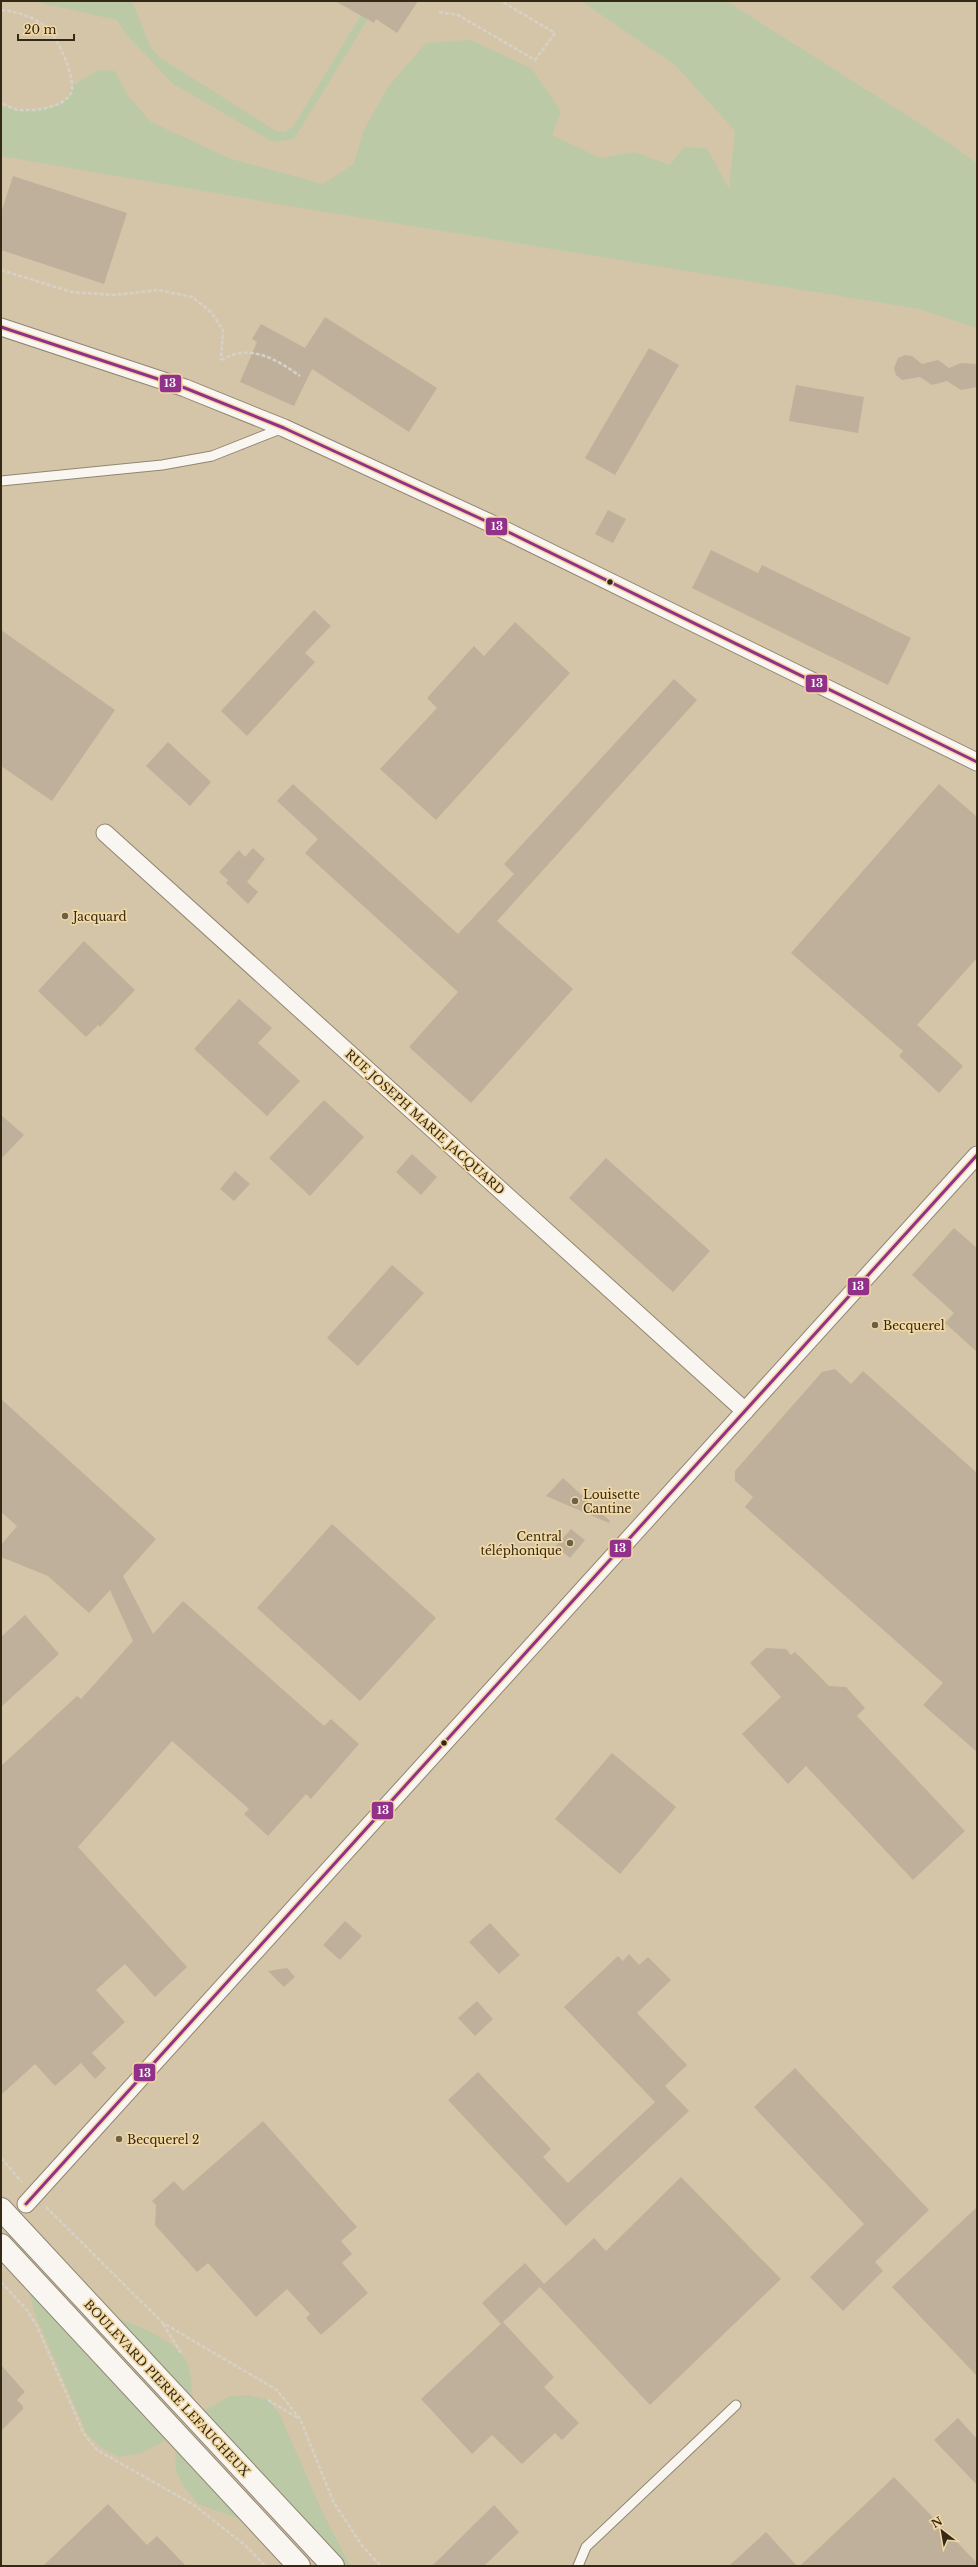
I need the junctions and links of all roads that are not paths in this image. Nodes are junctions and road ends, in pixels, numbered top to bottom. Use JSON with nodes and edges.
{"nodes":[{"id":1,"x":1,"y":327,"type":"edge"},
{"id":2,"x":284,"y":428,"type":"junction"},
{"id":3,"x":1,"y":481,"type":"edge"},
{"id":4,"x":977,"y":762,"type":"edge"},
{"id":5,"x":105,"y":833,"type":"dead end"},
{"id":6,"x":977,"y":1155,"type":"edge"},
{"id":7,"x":745,"y":1411,"type":"junction"},
{"id":8,"x":30,"y":2200,"type":"road end"},
{"id":9,"x":1,"y":2209,"type":"edge"},
{"id":10,"x":1,"y":2245,"type":"edge"},
{"id":11,"x":736,"y":2405,"type":"dead end"},
{"id":12,"x":193,"y":2417,"type":"junction"},
{"id":13,"x":175,"y":2434,"type":"junction"},
{"id":14,"x":299,"y":2566,"type":"edge"},
{"id":15,"x":333,"y":2566,"type":"edge"},
{"id":16,"x":578,"y":2566,"type":"edge"}],
"edges":[{"from":1,"to":2,"type":"street"},
{"from":2,"to":3,"type":"lane"},
{"from":2,"to":4,"type":"street"},
{"from":5,"to":7,"type":"street","name":"RUE JOSEPH MARIE JACQUARD"},
{"from":6,"to":7,"type":"street"},
{"from":7,"to":8,"type":"street"},
{"from":9,"to":12,"type":"main road","name":"BOULEVARD PIERRE LEFAUCHEUX"},
{"from":10,"to":13,"type":"main road","name":"BOULEVARD PIERRE LEFAUCHEUX"},
{"from":11,"to":16,"type":"lane"},
{"from":12,"to":13,"type":"main road"},
{"from":12,"to":15,"type":"main road","name":"BOULEVARD PIERRE LEFAUCHEUX"},
{"from":13,"to":14,"type":"main road","name":"BOULEVARD PIERRE LEFAUCHEUX"}]}
